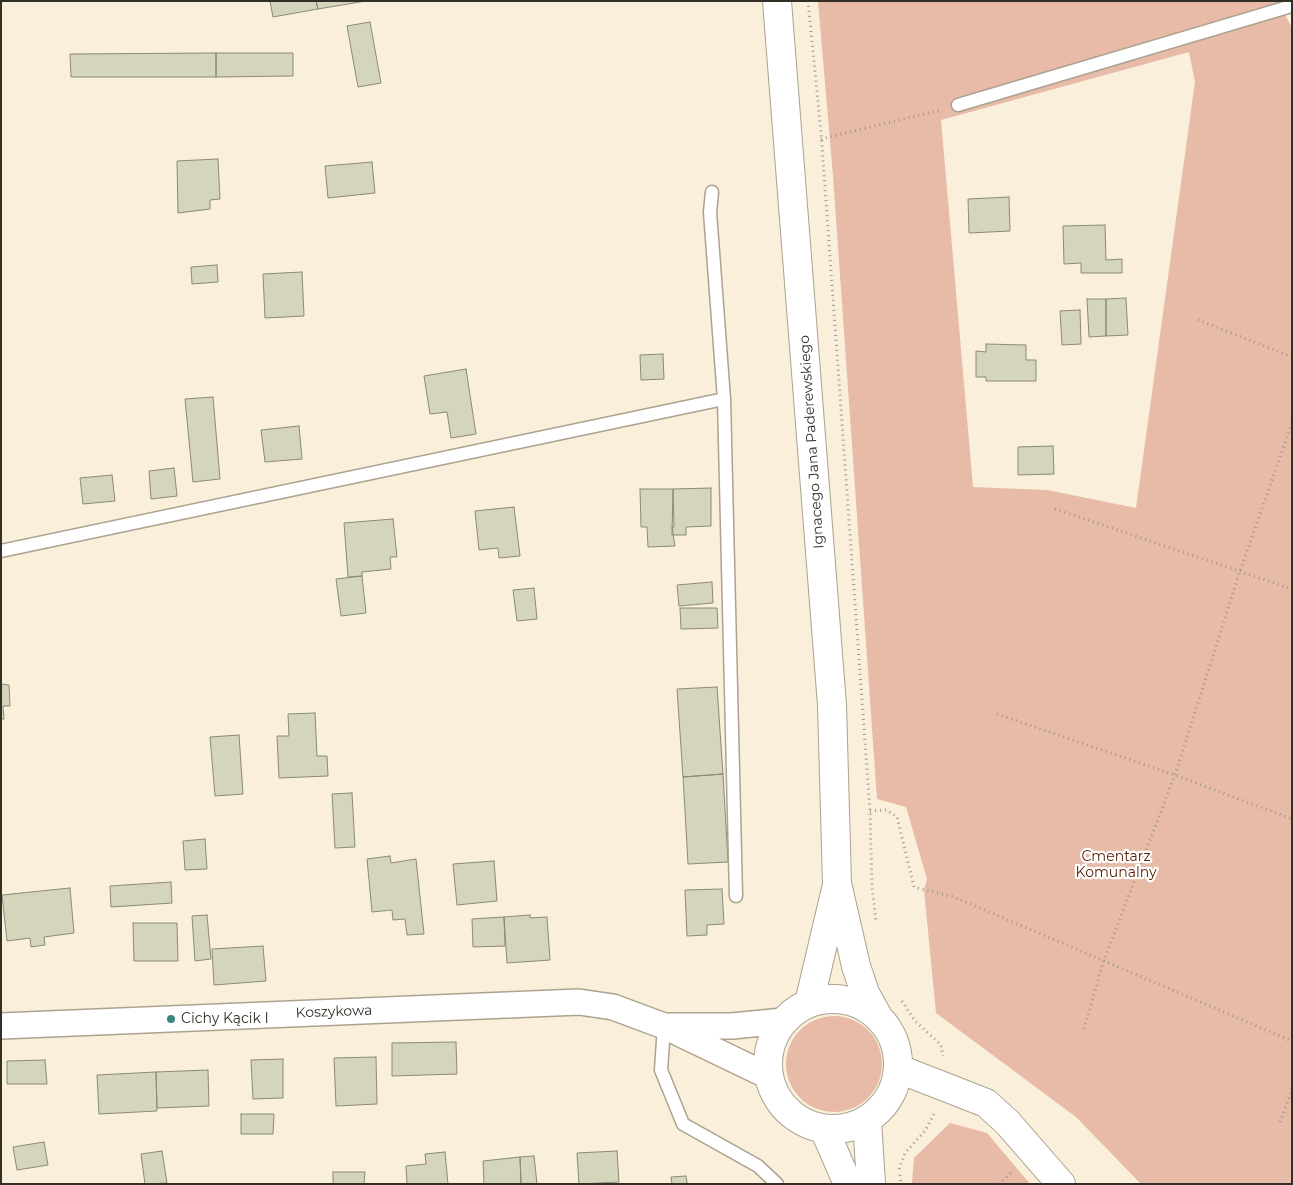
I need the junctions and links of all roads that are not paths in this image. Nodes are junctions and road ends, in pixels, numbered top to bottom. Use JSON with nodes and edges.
{"nodes":[{"id":1,"x":777,"y":1,"type":"edge"},
{"id":2,"x":1292,"y":4,"type":"edge"},
{"id":3,"x":958,"y":106,"type":"road end"},
{"id":4,"x":712,"y":192,"type":"dead end"},
{"id":5,"x":724,"y":399,"type":"junction"},
{"id":6,"x":1,"y":551,"type":"edge"},
{"id":7,"x":837,"y":883,"type":"junction"},
{"id":8,"x":736,"y":896,"type":"dead end"},
{"id":9,"x":809,"y":1003,"type":"junction"},
{"id":10,"x":878,"y":1015,"type":"junction"},
{"id":11,"x":783,"y":1021,"type":"junction"},
{"id":12,"x":1,"y":1026,"type":"edge"},
{"id":13,"x":664,"y":1026,"type":"junction"},
{"id":14,"x":898,"y":1069,"type":"junction"},
{"id":15,"x":768,"y":1076,"type":"junction"},
{"id":16,"x":867,"y":1120,"type":"junction"},
{"id":17,"x":824,"y":1129,"type":"junction"},
{"id":18,"x":777,"y":1184,"type":"edge"},
{"id":19,"x":848,"y":1184,"type":"edge"},
{"id":20,"x":871,"y":1184,"type":"edge"},
{"id":21,"x":1061,"y":1184,"type":"edge"}],
"edges":[{"from":1,"to":7,"type":"main road","name":"Ignacego Jana Paderewskiego"},
{"from":2,"to":3,"type":"lane"},
{"from":4,"to":5,"type":"lane"},
{"from":5,"to":6,"type":"lane"},
{"from":5,"to":8,"type":"lane"},
{"from":7,"to":9,"type":"main road","name":"Ignacego Jana Paderewskiego"},
{"from":7,"to":10,"type":"main road","name":"Ignacego Jana Paderewskiego"},
{"from":9,"to":10,"type":"main road"},
{"from":9,"to":11,"type":"main road"},
{"from":10,"to":14,"type":"main road"},
{"from":11,"to":13,"type":"street","name":"Koszykowa"},
{"from":11,"to":15,"type":"main road"},
{"from":12,"to":13,"type":"street","name":"Koszykowa"},
{"from":13,"to":15,"type":"street","name":"Koszykowa"},
{"from":13,"to":18,"type":"lane"},
{"from":14,"to":16,"type":"main road"},
{"from":14,"to":21,"type":"main road"},
{"from":15,"to":17,"type":"main road"},
{"from":16,"to":17,"type":"main road"},
{"from":16,"to":20,"type":"main road"},
{"from":17,"to":19,"type":"main road"}]}
